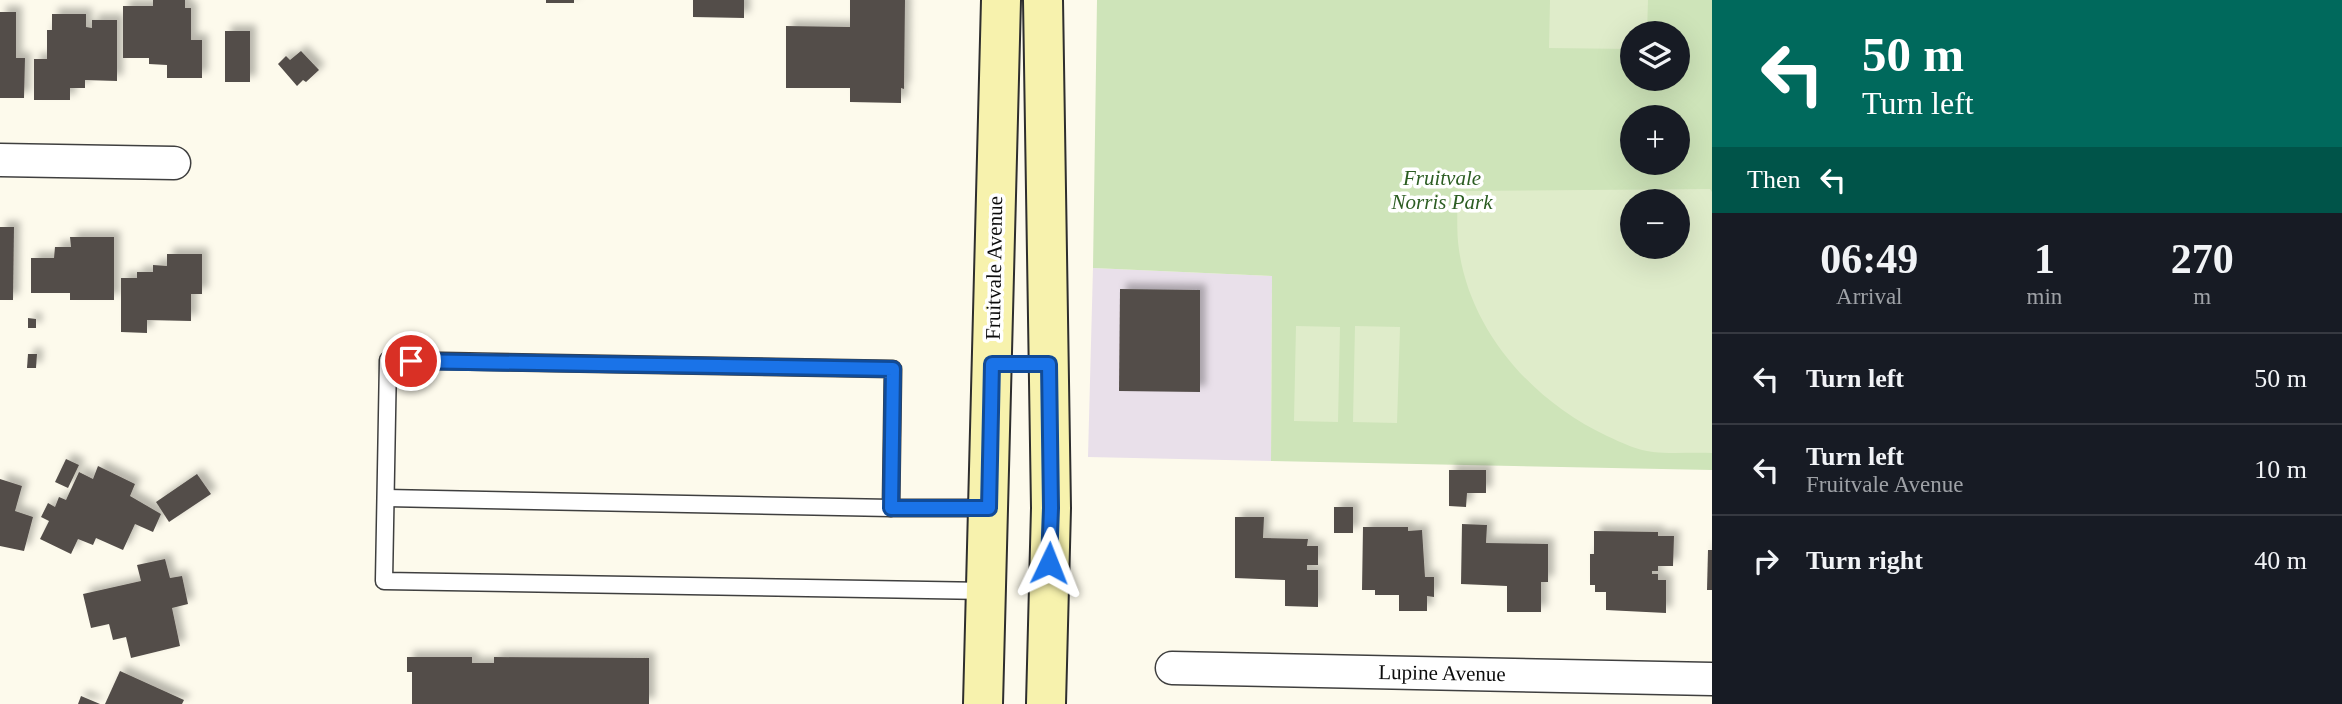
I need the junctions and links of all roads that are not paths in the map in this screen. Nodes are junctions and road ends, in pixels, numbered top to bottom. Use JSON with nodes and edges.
{"nodes":[{"id":1,"x":1001,"y":0,"type":"edge"},
{"id":2,"x":1042,"y":0,"type":"edge"},
{"id":3,"x":0,"y":160,"type":"edge"},
{"id":4,"x":174,"y":163,"type":"dead end"},
{"id":5,"x":992,"y":364,"type":"junction"},
{"id":6,"x":1049,"y":364,"type":"junction"},
{"id":7,"x":386,"y":498,"type":"junction"},
{"id":8,"x":891,"y":508,"type":"junction"},
{"id":9,"x":989,"y":508,"type":"junction"},
{"id":10,"x":987,"y":590,"type":"junction"},
{"id":11,"x":1172,"y":668,"type":"dead end"},
{"id":12,"x":1712,"y":679,"type":"edge"},
{"id":13,"x":1589,"y":690,"type":"edge"},
{"id":14,"x":983,"y":704,"type":"edge"},
{"id":15,"x":1046,"y":704,"type":"edge"}],
"edges":[{"from":1,"to":5,"type":"main road","name":"Fruitvale Avenue"},
{"from":2,"to":6,"type":"main road"},
{"from":3,"to":4,"type":"street"},
{"from":5,"to":6,"type":"main road"},
{"from":5,"to":9,"type":"main road","name":"Fruitvale Avenue"},
{"from":6,"to":15,"type":"main road"},
{"from":7,"to":8,"type":"lane"},
{"from":7,"to":8,"type":"lane"},
{"from":7,"to":10,"type":"lane"},
{"from":8,"to":9,"type":"lane"},
{"from":9,"to":10,"type":"main road","name":"Fruitvale Avenue"},
{"from":10,"to":14,"type":"main road","name":"Fruitvale Avenue"},
{"from":11,"to":13,"type":"street","name":"Lupine Avenue"},
{"from":12,"to":13,"type":"street","name":"Lupine Avenue"}]}
